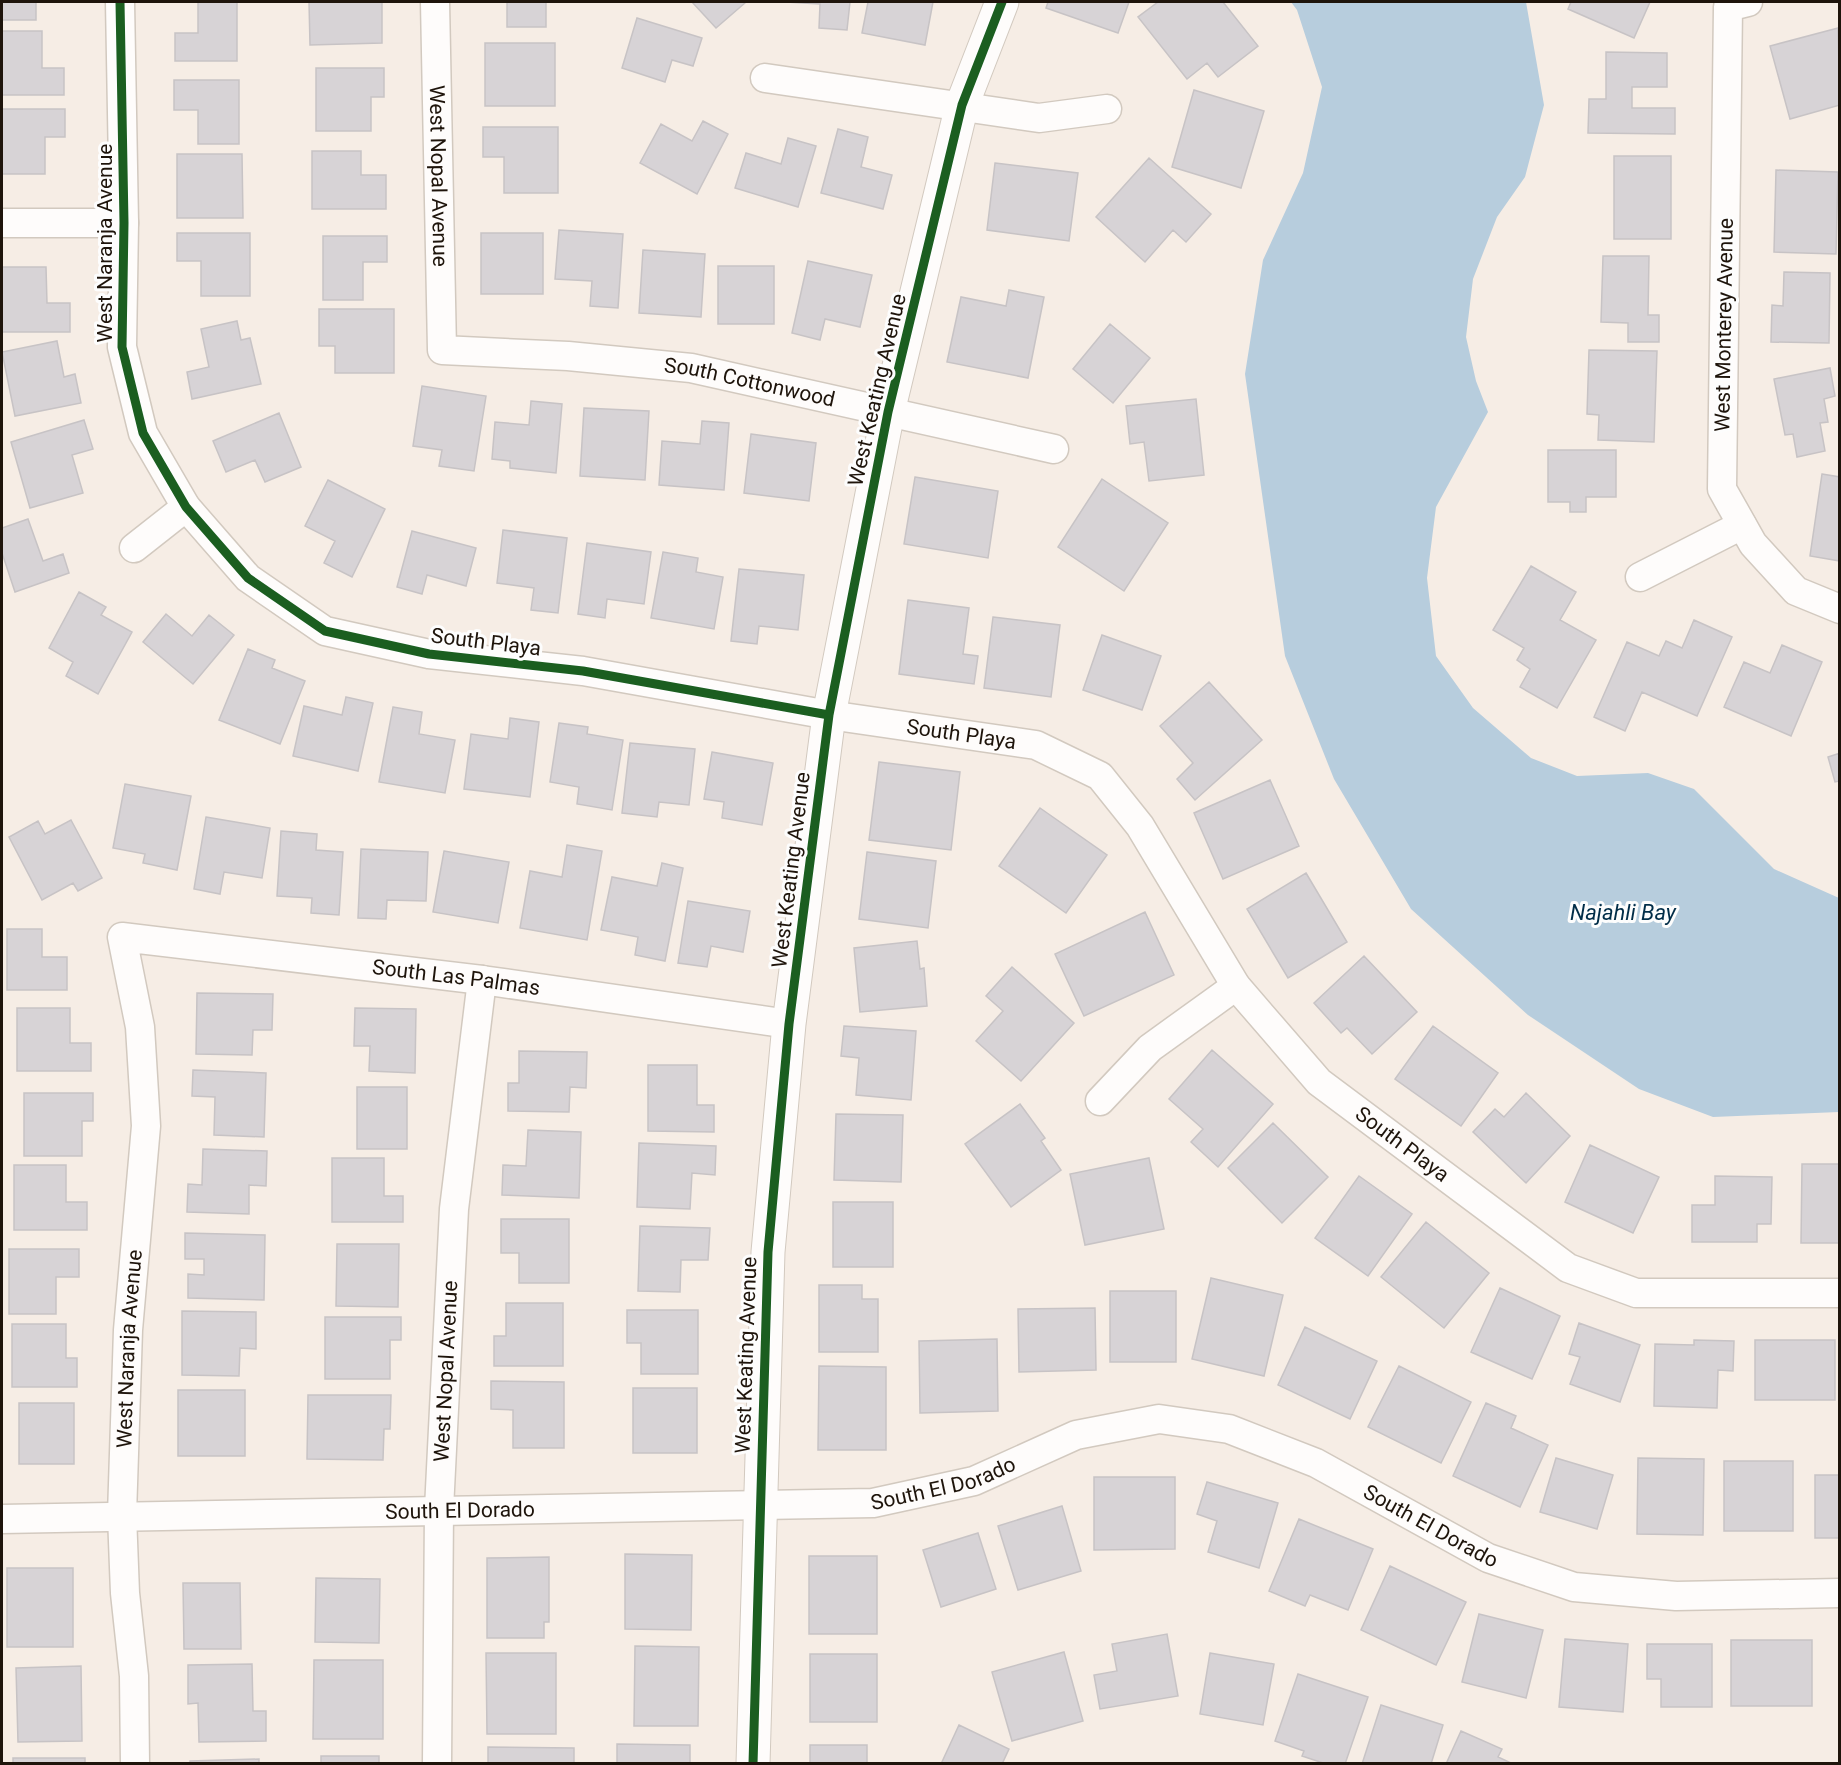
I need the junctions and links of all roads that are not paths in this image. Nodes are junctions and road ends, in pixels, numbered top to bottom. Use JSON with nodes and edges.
{"nodes":[{"id":1,"x":120,"y":2,"type":"edge"},
{"id":2,"x":435,"y":2,"type":"edge"},
{"id":3,"x":1002,"y":2,"type":"edge"},
{"id":4,"x":1748,"y":2,"type":"edge"},
{"id":5,"x":765,"y":78,"type":"dead end"},
{"id":6,"x":962,"y":105,"type":"junction"},
{"id":7,"x":1107,"y":109,"type":"dead end"},
{"id":8,"x":2,"y":223,"type":"edge"},
{"id":9,"x":124,"y":223,"type":"junction"},
{"id":10,"x":442,"y":350,"type":"joint"},
{"id":11,"x":888,"y":412,"type":"junction"},
{"id":12,"x":1054,"y":449,"type":"dead end"},
{"id":13,"x":186,"y":507,"type":"junction"},
{"id":14,"x":1742,"y":525,"type":"junction"},
{"id":15,"x":134,"y":548,"type":"dead end"},
{"id":16,"x":1640,"y":577,"type":"dead end"},
{"id":17,"x":1839,"y":609,"type":"edge"},
{"id":18,"x":829,"y":714,"type":"junction"},
{"id":19,"x":122,"y":937,"type":"joint"},
{"id":20,"x":482,"y":980,"type":"junction"},
{"id":21,"x":1236,"y":986,"type":"junction"},
{"id":22,"x":789,"y":1024,"type":"junction"},
{"id":23,"x":1100,"y":1101,"type":"dead end"},
{"id":24,"x":1839,"y":1293,"type":"edge"},
{"id":25,"x":759,"y":1503,"type":"junction"},
{"id":26,"x":439,"y":1509,"type":"junction"},
{"id":27,"x":122,"y":1515,"type":"junction"},
{"id":28,"x":2,"y":1519,"type":"edge"},
{"id":29,"x":1839,"y":1593,"type":"edge"},
{"id":30,"x":135,"y":1764,"type":"edge"},
{"id":31,"x":437,"y":1764,"type":"edge"},
{"id":32,"x":753,"y":1764,"type":"edge"}],
"edges":[{"from":1,"to":9,"type":"street","name":"West Naranja Avenue"},
{"from":2,"to":10,"type":"street","name":"West Nopal Avenue"},
{"from":3,"to":6,"type":"street","name":"West Keating Avenue"},
{"from":4,"to":14,"type":"street","name":"West Monterey Avenue"},
{"from":5,"to":6,"type":"street"},
{"from":6,"to":7,"type":"street"},
{"from":6,"to":11,"type":"street","name":"West Keating Avenue"},
{"from":8,"to":9,"type":"street"},
{"from":9,"to":13,"type":"street","name":"West Naranja Avenue"},
{"from":10,"to":11,"type":"street","name":"South Cottonwood"},
{"from":11,"to":12,"type":"street","name":"South Cottonwood"},
{"from":11,"to":18,"type":"street","name":"West Keating Avenue"},
{"from":13,"to":15,"type":"street"},
{"from":13,"to":18,"type":"street","name":"South Playa"},
{"from":14,"to":16,"type":"street"},
{"from":14,"to":17,"type":"street","name":"West Monterey Avenue"},
{"from":18,"to":21,"type":"street","name":"South Playa"},
{"from":18,"to":22,"type":"street","name":"West Keating Avenue"},
{"from":19,"to":20,"type":"street","name":"South Las Palmas"},
{"from":19,"to":27,"type":"street","name":"West Naranja Avenue"},
{"from":20,"to":22,"type":"street","name":"South Las Palmas"},
{"from":20,"to":26,"type":"street","name":"West Nopal Avenue"},
{"from":21,"to":23,"type":"street"},
{"from":21,"to":24,"type":"street","name":"South Playa"},
{"from":22,"to":25,"type":"street","name":"West Keating Avenue"},
{"from":25,"to":26,"type":"street","name":"South El Dorado"},
{"from":25,"to":29,"type":"street","name":"South El Dorado"},
{"from":25,"to":32,"type":"street","name":"West Keating Avenue"},
{"from":26,"to":27,"type":"street","name":"South El Dorado"},
{"from":26,"to":31,"type":"street","name":"West Nopal Avenue"},
{"from":27,"to":28,"type":"street","name":"South El Dorado"},
{"from":27,"to":30,"type":"street","name":"West Naranja Avenue"}]}
